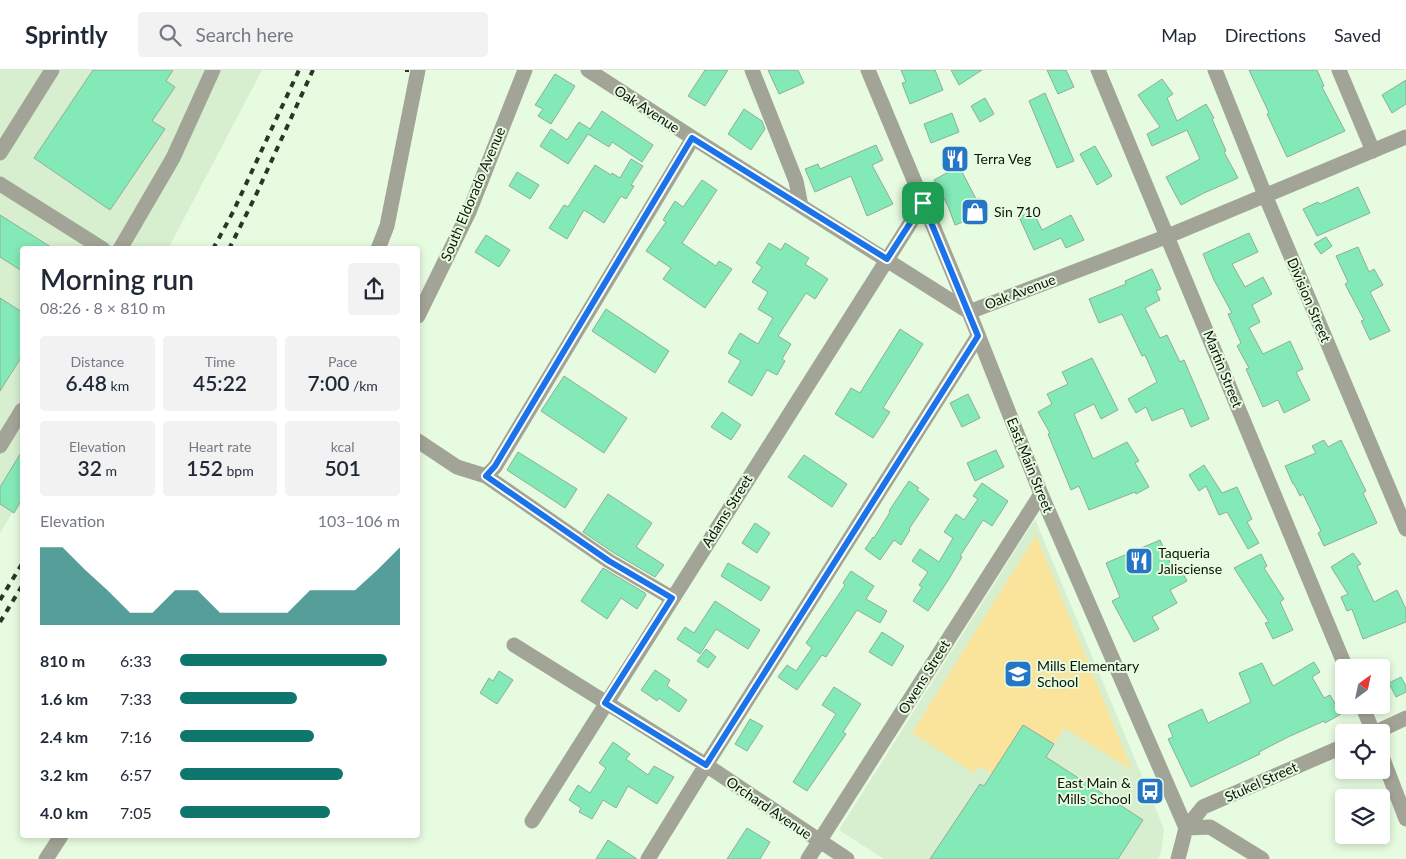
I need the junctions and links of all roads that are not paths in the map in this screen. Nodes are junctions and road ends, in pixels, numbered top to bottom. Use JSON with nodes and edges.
{"nodes":[{"id":1,"x":52,"y":70,"type":"edge"},
{"id":2,"x":214,"y":70,"type":"edge"},
{"id":3,"x":418,"y":70,"type":"edge"},
{"id":4,"x":525,"y":70,"type":"edge"},
{"id":5,"x":588,"y":70,"type":"edge"},
{"id":6,"x":752,"y":70,"type":"edge"},
{"id":7,"x":868,"y":70,"type":"edge"},
{"id":8,"x":1098,"y":70,"type":"edge"},
{"id":9,"x":1216,"y":70,"type":"edge"},
{"id":10,"x":1339,"y":70,"type":"edge"},
{"id":11,"x":604,"y":74,"type":"edge"},
{"id":12,"x":1406,"y":137,"type":"edge"},
{"id":13,"x":692,"y":138,"type":"junction"},
{"id":14,"x":1373,"y":151,"type":"junction"},
{"id":15,"x":0,"y":154,"type":"edge"},
{"id":16,"x":0,"y":184,"type":"edge"},
{"id":17,"x":1265,"y":195,"type":"junction"},
{"id":18,"x":923,"y":203,"type":"junction"},
{"id":19,"x":802,"y":206,"type":"junction"},
{"id":20,"x":1168,"y":236,"type":"junction"},
{"id":21,"x":98,"y":246,"type":"edge"},
{"id":22,"x":122,"y":246,"type":"edge"},
{"id":23,"x":379,"y":246,"type":"edge"},
{"id":24,"x":887,"y":259,"type":"junction"},
{"id":25,"x":420,"y":312,"type":"edge"},
{"id":26,"x":969,"y":312,"type":"junction"},
{"id":27,"x":978,"y":336,"type":"junction"},
{"id":28,"x":20,"y":413,"type":"edge"},
{"id":29,"x":420,"y":442,"type":"edge"},
{"id":30,"x":0,"y":446,"type":"edge"},
{"id":31,"x":486,"y":476,"type":"junction"},
{"id":32,"x":1041,"y":494,"type":"junction"},
{"id":33,"x":1406,"y":529,"type":"edge"},
{"id":34,"x":672,"y":598,"type":"junction"},
{"id":35,"x":514,"y":645,"type":"dead end"},
{"id":36,"x":1342,"y":659,"type":"edge"},
{"id":37,"x":605,"y":703,"type":"junction"},
{"id":38,"x":1406,"y":718,"type":"edge"},
{"id":39,"x":1390,"y":725,"type":"edge"},
{"id":40,"x":1335,"y":750,"type":"edge"},
{"id":41,"x":706,"y":765,"type":"junction"},
{"id":42,"x":1390,"y":777,"type":"edge"},
{"id":43,"x":1406,"y":819,"type":"edge"},
{"id":44,"x":532,"y":821,"type":"dead end"},
{"id":45,"x":1186,"y":828,"type":"junction"},
{"id":46,"x":60,"y":838,"type":"edge"},
{"id":47,"x":819,"y":842,"type":"junction"},
{"id":48,"x":46,"y":859,"type":"edge"},
{"id":49,"x":648,"y":859,"type":"edge"},
{"id":50,"x":808,"y":859,"type":"edge"},
{"id":51,"x":847,"y":859,"type":"edge"},
{"id":52,"x":1178,"y":859,"type":"edge"},
{"id":53,"x":1262,"y":859,"type":"edge"}],
"edges":[{"from":1,"to":15,"type":"street"},
{"from":2,"to":22,"type":"street"},
{"from":3,"to":23,"type":"street"},
{"from":4,"to":25,"type":"street","name":"South Eldorado Avenue"},
{"from":5,"to":11,"type":"street","name":"Oak Avenue"},
{"from":6,"to":19,"type":"street"},
{"from":7,"to":18,"type":"street","name":"East Main Street"},
{"from":8,"to":20,"type":"street","name":"Martin Street"},
{"from":9,"to":17,"type":"street","name":"Division Street"},
{"from":10,"to":14,"type":"street"},
{"from":11,"to":13,"type":"street","name":"Oak Avenue"},
{"from":12,"to":14,"type":"street","name":"Oak Avenue"},
{"from":13,"to":19,"type":"street","name":"Oak Avenue"},
{"from":13,"to":31,"type":"street"},
{"from":14,"to":17,"type":"street","name":"Oak Avenue"},
{"from":16,"to":21,"type":"street"},
{"from":17,"to":20,"type":"street","name":"Oak Avenue"},
{"from":17,"to":33,"type":"street","name":"Division Street"},
{"from":18,"to":24,"type":"street","name":"Adams Street"},
{"from":18,"to":26,"type":"street","name":"East Main Street"},
{"from":19,"to":24,"type":"street","name":"Oak Avenue"},
{"from":20,"to":26,"type":"street","name":"Oak Avenue"},
{"from":20,"to":36,"type":"street","name":"Martin Street"},
{"from":24,"to":26,"type":"street","name":"Oak Avenue"},
{"from":24,"to":34,"type":"street","name":"Adams Street"},
{"from":26,"to":27,"type":"street","name":"East Main Street"},
{"from":27,"to":32,"type":"street","name":"East Main Street"},
{"from":27,"to":41,"type":"street"},
{"from":28,"to":30,"type":"street"},
{"from":29,"to":31,"type":"street"},
{"from":31,"to":34,"type":"street"},
{"from":32,"to":45,"type":"street","name":"East Main Street"},
{"from":32,"to":47,"type":"street","name":"Owens Street"},
{"from":34,"to":37,"type":"street","name":"Adams Street"},
{"from":35,"to":37,"type":"street","name":"Orchard Avenue"},
{"from":37,"to":41,"type":"street","name":"Orchard Avenue"},
{"from":37,"to":44,"type":"street","name":"Adams Street"},
{"from":38,"to":39,"type":"street"},
{"from":40,"to":45,"type":"street","name":"Stukel Street"},
{"from":41,"to":47,"type":"street","name":"Orchard Avenue"},
{"from":41,"to":49,"type":"street"},
{"from":42,"to":43,"type":"street"},
{"from":45,"to":52,"type":"street"},
{"from":45,"to":53,"type":"street"},
{"from":46,"to":48,"type":"street"},
{"from":47,"to":50,"type":"street","name":"Owens Street"},
{"from":47,"to":51,"type":"street","name":"Orchard Avenue"}]}
